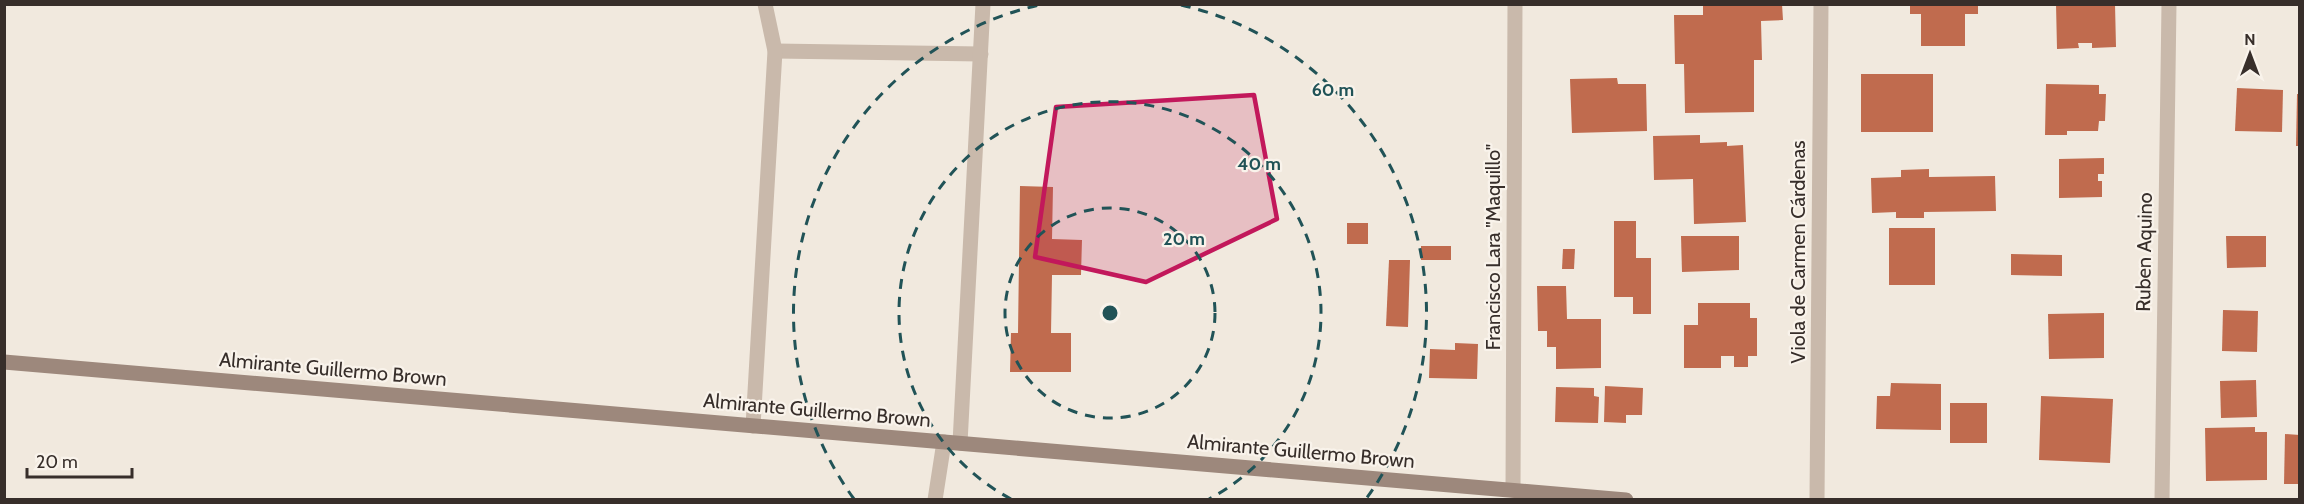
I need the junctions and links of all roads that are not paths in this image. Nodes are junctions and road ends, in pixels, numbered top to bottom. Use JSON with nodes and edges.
{"nodes":[{"id":1,"x":765,"y":4,"type":"edge"},
{"id":2,"x":983,"y":4,"type":"edge"},
{"id":3,"x":1515,"y":4,"type":"edge"},
{"id":4,"x":1821,"y":4,"type":"edge"},
{"id":5,"x":2169,"y":4,"type":"edge"},
{"id":6,"x":775,"y":51,"type":"junction"},
{"id":7,"x":981,"y":54,"type":"junction"},
{"id":8,"x":4,"y":362,"type":"edge"},
{"id":9,"x":753,"y":426,"type":"junction"},
{"id":10,"x":944,"y":442,"type":"junction"},
{"id":11,"x":960,"y":443,"type":"junction"},
{"id":12,"x":1513,"y":490,"type":"junction"},
{"id":13,"x":936,"y":500,"type":"edge"},
{"id":14,"x":1626,"y":500,"type":"edge"},
{"id":15,"x":1817,"y":500,"type":"edge"},
{"id":16,"x":2162,"y":500,"type":"edge"}],
"edges":[{"from":1,"to":6,"type":"street"},
{"from":2,"to":7,"type":"street"},
{"from":3,"to":12,"type":"street","name":"Francisco Lara \"Maquillo\""},
{"from":4,"to":15,"type":"street","name":"Viola de Carmen Cárdenas"},
{"from":5,"to":16,"type":"street","name":"Ruben Aquino"},
{"from":6,"to":7,"type":"street"},
{"from":6,"to":9,"type":"street"},
{"from":7,"to":11,"type":"street"},
{"from":8,"to":9,"type":"main road","name":"Almirante Guillermo Brown"},
{"from":9,"to":10,"type":"main road","name":"Almirante Guillermo Brown"},
{"from":10,"to":11,"type":"main road","name":"Almirante Guillermo Brown"},
{"from":10,"to":13,"type":"street"},
{"from":11,"to":12,"type":"main road","name":"Almirante Guillermo Brown"},
{"from":12,"to":14,"type":"main road","name":"Almirante Guillermo Brown"}]}
